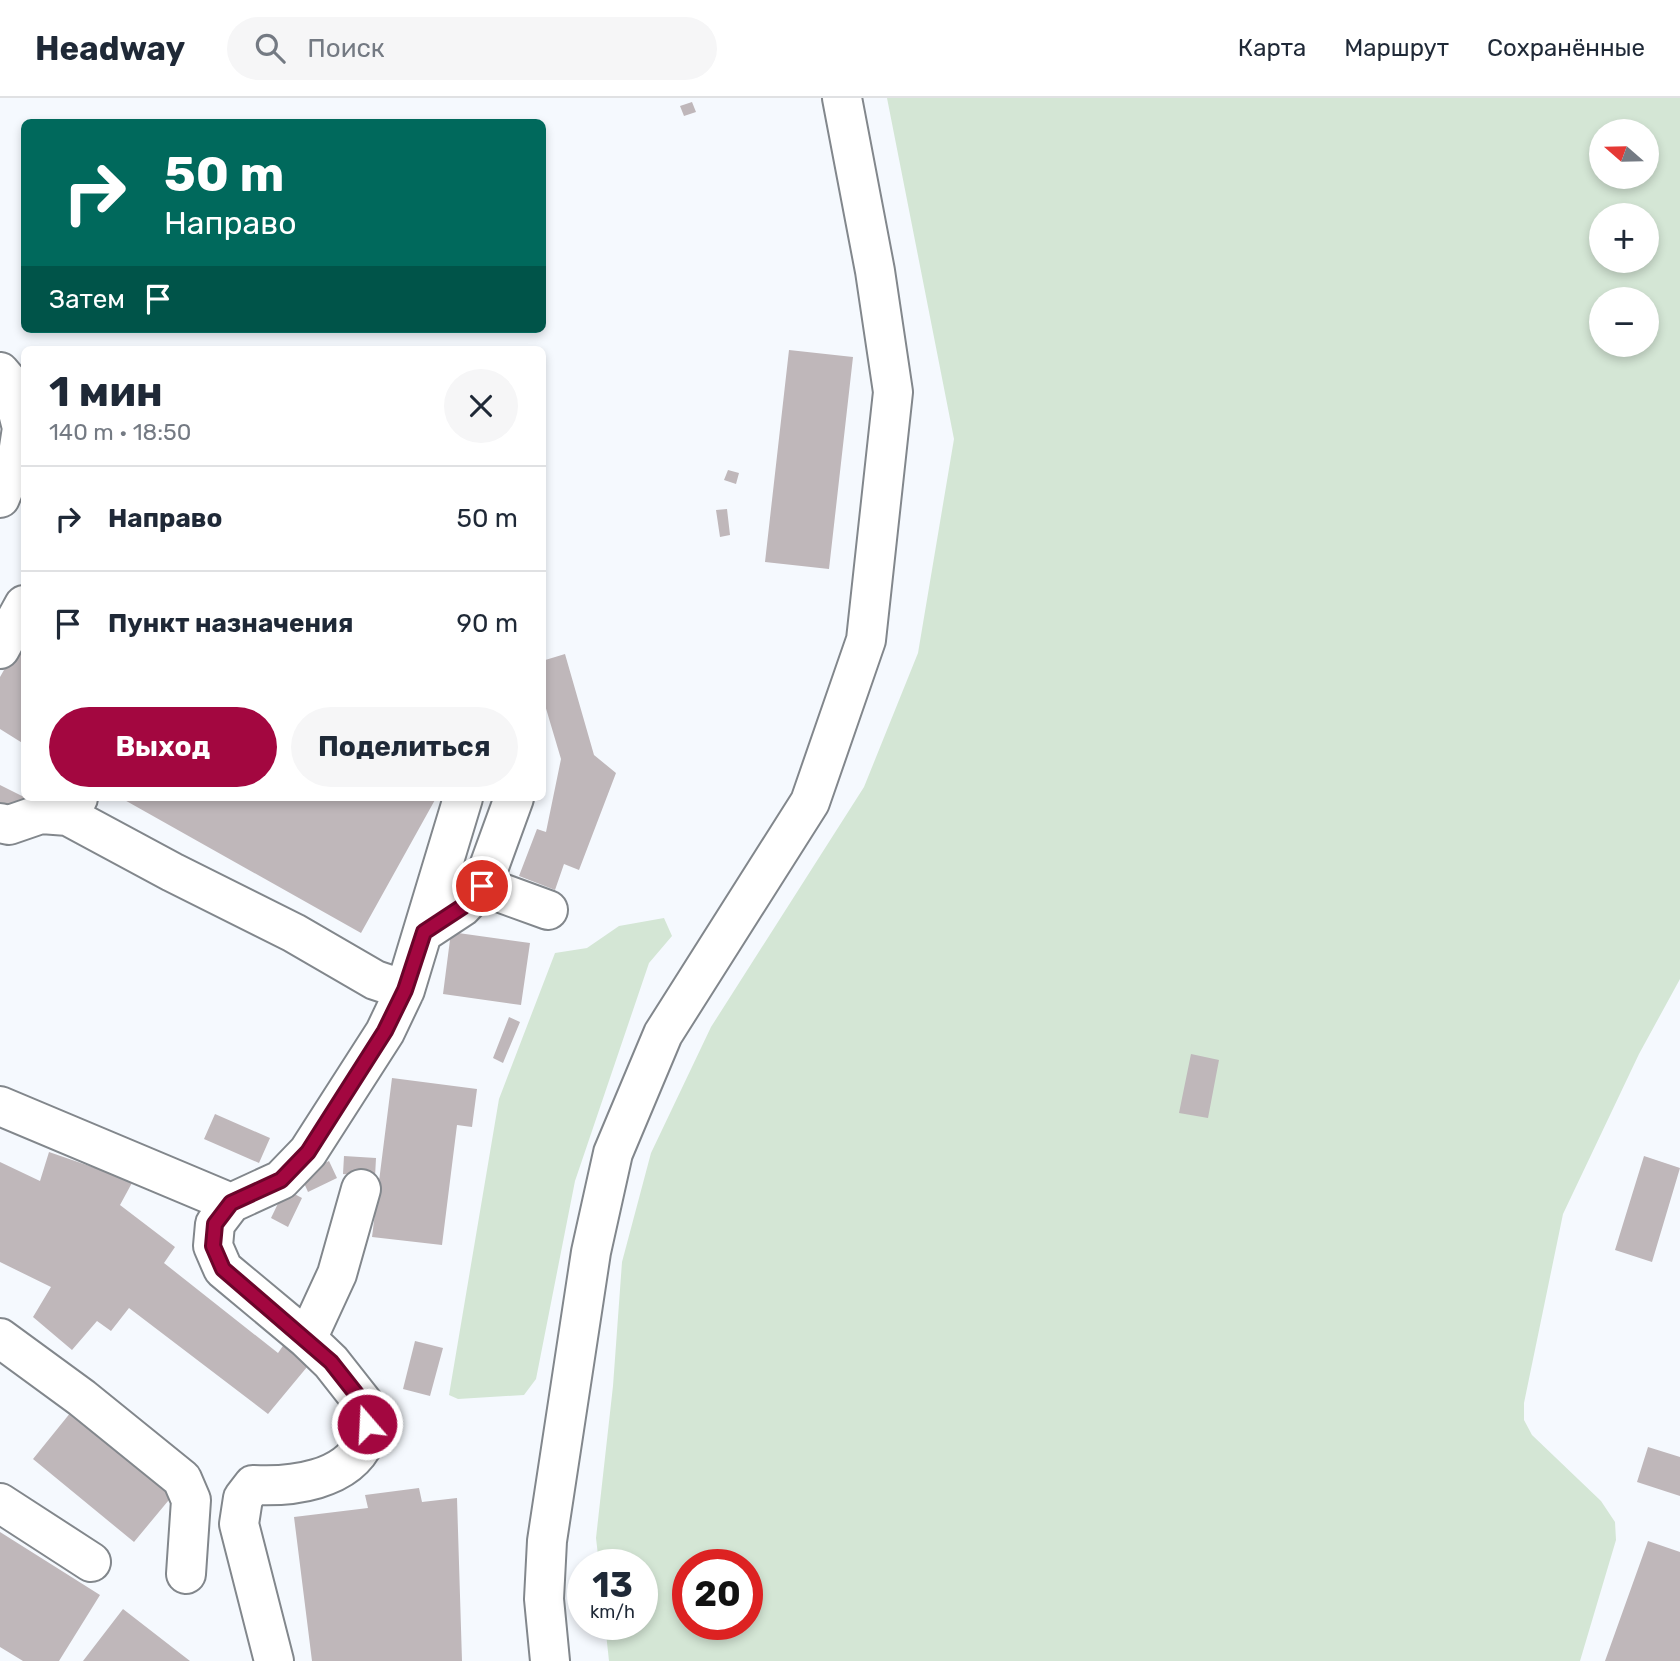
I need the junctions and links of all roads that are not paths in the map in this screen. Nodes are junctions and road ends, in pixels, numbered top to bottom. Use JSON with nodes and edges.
{"nodes":[{"id":1,"x":842,"y":98,"type":"edge"},
{"id":2,"x":0,"y":372,"type":"edge"},
{"id":3,"x":21,"y":424,"type":"edge"},
{"id":4,"x":21,"y":434,"type":"edge"},
{"id":5,"x":0,"y":498,"type":"edge"},
{"id":6,"x":21,"y":610,"type":"edge"},
{"id":7,"x":0,"y":649,"type":"edge"},
{"id":8,"x":462,"y":801,"type":"edge"},
{"id":9,"x":513,"y":801,"type":"edge"},
{"id":10,"x":73,"y":807,"type":"edge"},
{"id":11,"x":0,"y":823,"type":"edge"},
{"id":12,"x":482,"y":886,"type":"junction"},
{"id":13,"x":548,"y":911,"type":"dead end"},
{"id":14,"x":424,"y":932,"type":"junction"},
{"id":15,"x":405,"y":990,"type":"junction"},
{"id":16,"x":0,"y":1107,"type":"edge"},
{"id":17,"x":360,"y":1189,"type":"dead end"},
{"id":18,"x":231,"y":1203,"type":"junction"},
{"id":19,"x":0,"y":1338,"type":"edge"},
{"id":20,"x":307,"y":1339,"type":"junction"},
{"id":21,"x":0,"y":1503,"type":"edge"},
{"id":22,"x":91,"y":1562,"type":"dead end"},
{"id":23,"x":186,"y":1574,"type":"dead end"},
{"id":24,"x":274,"y":1661,"type":"edge"},
{"id":25,"x":550,"y":1661,"type":"edge"}],
"edges":[{"from":1,"to":25,"type":"lane"},
{"from":2,"to":3,"type":"lane"},
{"from":4,"to":5,"type":"lane"},
{"from":6,"to":7,"type":"lane"},
{"from":8,"to":14,"type":"lane"},
{"from":9,"to":12,"type":"lane"},
{"from":10,"to":11,"type":"lane"},
{"from":10,"to":15,"type":"lane"},
{"from":12,"to":13,"type":"lane"},
{"from":12,"to":14,"type":"lane"},
{"from":14,"to":15,"type":"lane"},
{"from":15,"to":18,"type":"lane"},
{"from":16,"to":18,"type":"lane"},
{"from":17,"to":20,"type":"lane"},
{"from":18,"to":20,"type":"lane"},
{"from":19,"to":23,"type":"lane"},
{"from":20,"to":24,"type":"lane"},
{"from":21,"to":22,"type":"lane"}]}
